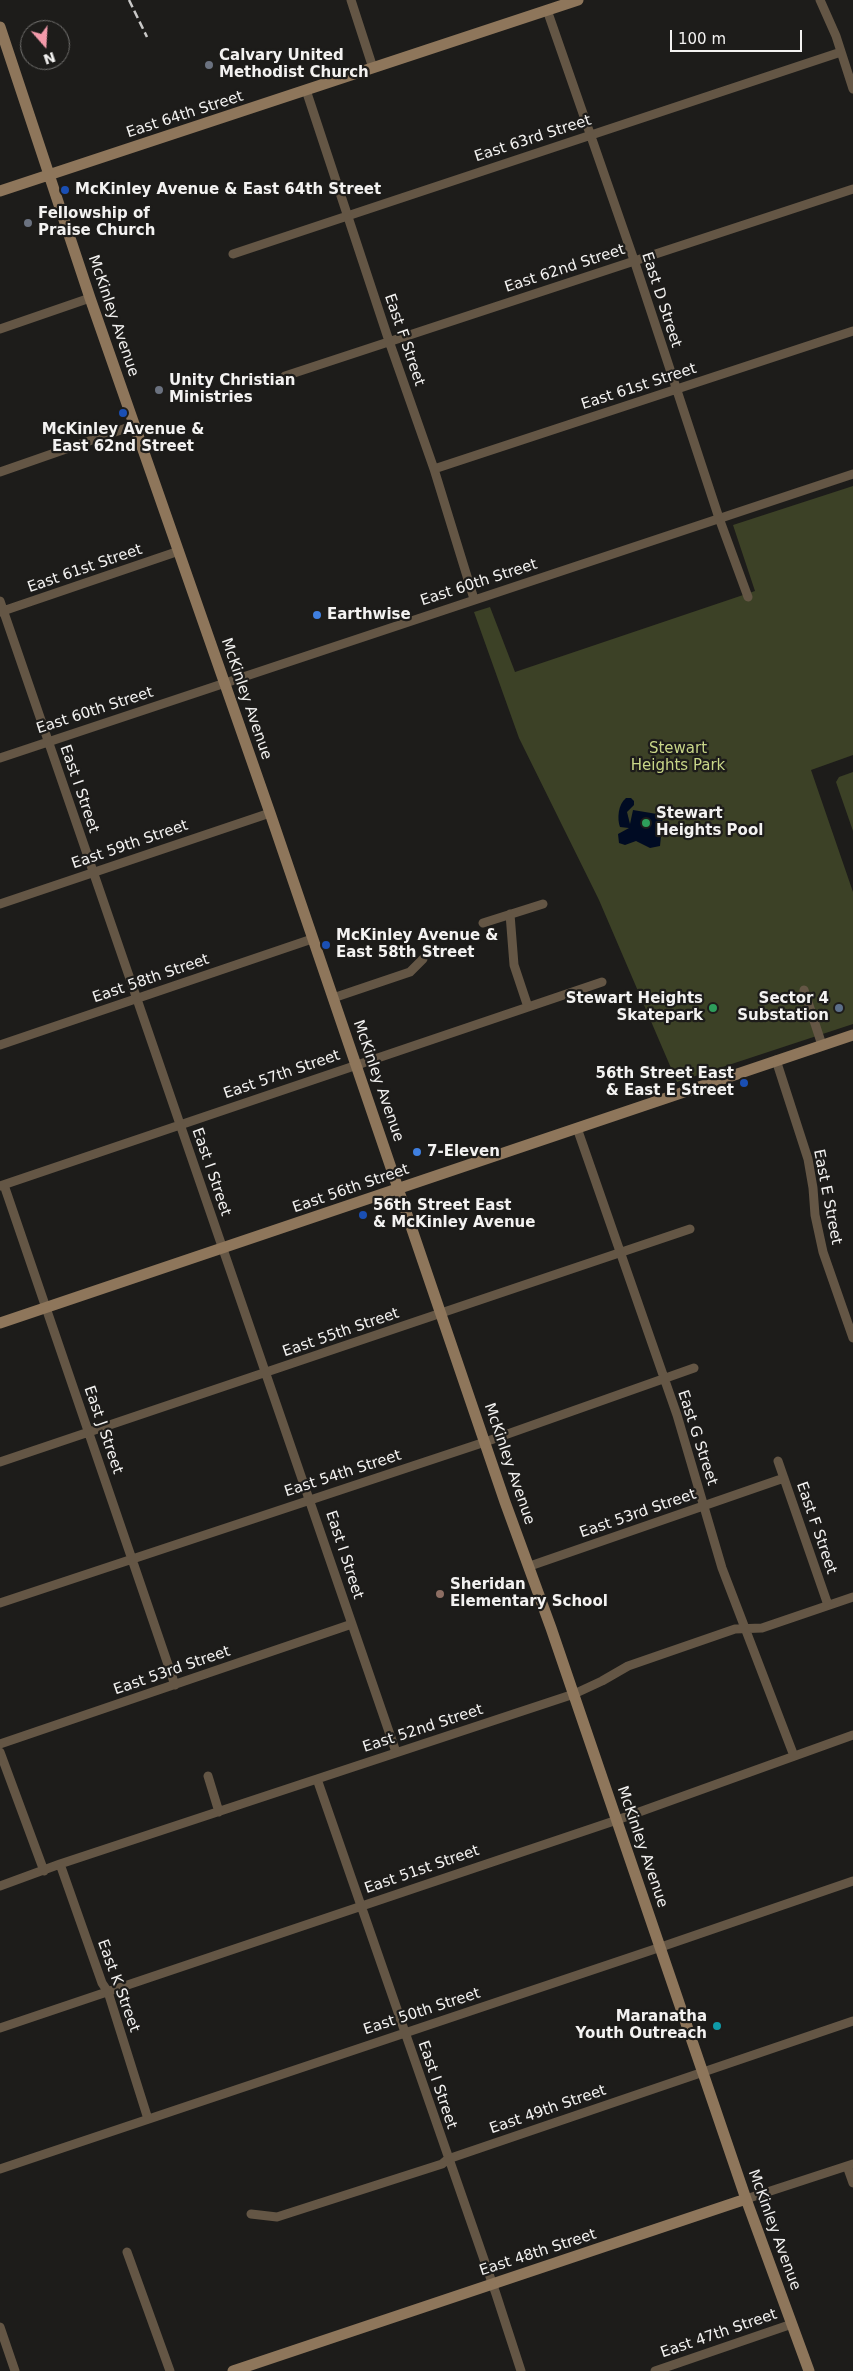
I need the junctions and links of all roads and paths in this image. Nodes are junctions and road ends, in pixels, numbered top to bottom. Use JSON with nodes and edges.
{"nodes":[{"id":1,"x":351,"y":0,"type":"edge"},
{"id":2,"x":578,"y":0,"type":"edge"},
{"id":3,"x":820,"y":0,"type":"edge"},
{"id":4,"x":554,"y":6,"type":"edge"},
{"id":5,"x":0,"y":27,"type":"edge"},
{"id":6,"x":4,"y":51,"type":"edge"},
{"id":7,"x":841,"y":52,"type":"junction"},
{"id":8,"x":373,"y":68,"type":"junction"},
{"id":9,"x":853,"y":89,"type":"edge"},
{"id":10,"x":306,"y":90,"type":"junction"},
{"id":11,"x":590,"y":134,"type":"junction"},
{"id":12,"x":50,"y":174,"type":"junction"},
{"id":13,"x":853,"y":189,"type":"edge"},
{"id":14,"x":0,"y":192,"type":"edge"},
{"id":15,"x":348,"y":215,"type":"junction"},
{"id":16,"x":233,"y":254,"type":"dead end"},
{"id":17,"x":634,"y":260,"type":"junction"},
{"id":18,"x":90,"y":298,"type":"junction"},
{"id":19,"x":0,"y":329,"type":"edge"},
{"id":20,"x":853,"y":331,"type":"edge"},
{"id":21,"x":389,"y":341,"type":"junction"},
{"id":22,"x":285,"y":376,"type":"dead end"},
{"id":23,"x":675,"y":390,"type":"junction"},
{"id":24,"x":136,"y":425,"type":"junction"},
{"id":25,"x":434,"y":469,"type":"junction"},
{"id":26,"x":0,"y":472,"type":"edge"},
{"id":27,"x":853,"y":474,"type":"edge"},
{"id":28,"x":718,"y":518,"type":"junction"},
{"id":29,"x":179,"y":552,"type":"junction"},
{"id":30,"x":748,"y":597,"type":"dead end"},
{"id":31,"x":474,"y":599,"type":"junction"},
{"id":32,"x":0,"y":601,"type":"edge"},
{"id":33,"x":2,"y":611,"type":"edge"},
{"id":34,"x":224,"y":683,"type":"junction"},
{"id":35,"x":48,"y":741,"type":"junction"},
{"id":36,"x":0,"y":758,"type":"edge"},
{"id":37,"x":270,"y":813,"type":"junction"},
{"id":38,"x":93,"y":872,"type":"junction"},
{"id":39,"x":0,"y":904,"type":"edge"},
{"id":40,"x":542,"y":904,"type":"dead end"},
{"id":41,"x":510,"y":914,"type":"junction"},
{"id":42,"x":484,"y":922,"type":"dead end"},
{"id":43,"x":312,"y":939,"type":"junction"},
{"id":44,"x":423,"y":959,"type":"dead end"},
{"id":45,"x":602,"y":982,"type":"dead end"},
{"id":46,"x":804,"y":990,"type":"dead end"},
{"id":47,"x":136,"y":998,"type":"junction"},
{"id":48,"x":333,"y":998,"type":"junction"},
{"id":49,"x":528,"y":1007,"type":"junction"},
{"id":50,"x":853,"y":1035,"type":"edge"},
{"id":51,"x":0,"y":1045,"type":"edge"},
{"id":52,"x":822,"y":1045,"type":"junction"},
{"id":53,"x":776,"y":1060,"type":"junction"},
{"id":54,"x":356,"y":1064,"type":"junction"},
{"id":55,"x":180,"y":1125,"type":"junction"},
{"id":56,"x":577,"y":1128,"type":"junction"},
{"id":57,"x":2,"y":1185,"type":"edge"},
{"id":58,"x":399,"y":1189,"type":"junction"},
{"id":59,"x":690,"y":1229,"type":"dead end"},
{"id":60,"x":223,"y":1249,"type":"junction"},
{"id":61,"x":619,"y":1254,"type":"junction"},
{"id":62,"x":47,"y":1308,"type":"junction"},
{"id":63,"x":441,"y":1313,"type":"junction"},
{"id":64,"x":0,"y":1323,"type":"edge"},
{"id":65,"x":852,"y":1335,"type":"edge"},
{"id":66,"x":694,"y":1368,"type":"dead end"},
{"id":67,"x":265,"y":1373,"type":"junction"},
{"id":68,"x":663,"y":1379,"type":"junction"},
{"id":69,"x":89,"y":1432,"type":"junction"},
{"id":70,"x":485,"y":1442,"type":"junction"},
{"id":71,"x":778,"y":1460,"type":"dead end"},
{"id":72,"x":0,"y":1462,"type":"edge"},
{"id":73,"x":784,"y":1478,"type":"junction"},
{"id":74,"x":310,"y":1499,"type":"junction"},
{"id":75,"x":705,"y":1505,"type":"junction"},
{"id":76,"x":132,"y":1558,"type":"junction"},
{"id":77,"x":530,"y":1566,"type":"junction"},
{"id":78,"x":853,"y":1596,"type":"edge"},
{"id":79,"x":0,"y":1603,"type":"edge"},
{"id":80,"x":828,"y":1605,"type":"junction"},
{"id":81,"x":352,"y":1624,"type":"junction"},
{"id":82,"x":745,"y":1629,"type":"junction"},
{"id":83,"x":175,"y":1685,"type":"junction"},
{"id":84,"x":574,"y":1694,"type":"junction"},
{"id":85,"x":853,"y":1736,"type":"edge"},
{"id":86,"x":0,"y":1744,"type":"edge"},
{"id":87,"x":0,"y":1752,"type":"edge"},
{"id":88,"x":396,"y":1752,"type":"junction"},
{"id":89,"x":794,"y":1756,"type":"junction"},
{"id":90,"x":208,"y":1776,"type":"dead end"},
{"id":91,"x":317,"y":1779,"type":"junction"},
{"id":92,"x":219,"y":1812,"type":"junction"},
{"id":93,"x":616,"y":1820,"type":"junction"},
{"id":94,"x":60,"y":1864,"type":"junction"},
{"id":95,"x":44,"y":1872,"type":"junction"},
{"id":96,"x":853,"y":1880,"type":"edge"},
{"id":97,"x":0,"y":1886,"type":"edge"},
{"id":98,"x":361,"y":1906,"type":"junction"},
{"id":99,"x":661,"y":1947,"type":"junction"},
{"id":100,"x":108,"y":1992,"type":"junction"},
{"id":101,"x":853,"y":2021,"type":"edge"},
{"id":102,"x":0,"y":2028,"type":"edge"},
{"id":103,"x":404,"y":2032,"type":"junction"},
{"id":104,"x":704,"y":2073,"type":"junction"},
{"id":105,"x":148,"y":2119,"type":"junction"},
{"id":106,"x":448,"y":2158,"type":"junction"},
{"id":107,"x":850,"y":2165,"type":"edge"},
{"id":108,"x":0,"y":2169,"type":"edge"},
{"id":109,"x":853,"y":2183,"type":"edge"},
{"id":110,"x":746,"y":2199,"type":"junction"},
{"id":111,"x":251,"y":2214,"type":"dead end"},
{"id":112,"x":127,"y":2252,"type":"dead end"},
{"id":113,"x":493,"y":2283,"type":"junction"},
{"id":114,"x":792,"y":2324,"type":"junction"},
{"id":115,"x":0,"y":2327,"type":"edge"},
{"id":116,"x":248,"y":2369,"type":"edge"},
{"id":117,"x":15,"y":2371,"type":"edge"},
{"id":118,"x":170,"y":2371,"type":"edge"},
{"id":119,"x":232,"y":2371,"type":"edge"},
{"id":120,"x":521,"y":2371,"type":"edge"},
{"id":121,"x":655,"y":2371,"type":"edge"},
{"id":122,"x":809,"y":2371,"type":"edge"}],
"edges":[{"from":1,"to":8,"type":"street"},
{"from":2,"to":4,"type":"main road","name":"East 64th Street"},
{"from":3,"to":7,"type":"street"},
{"from":4,"to":8,"type":"main road","name":"East 64th Street"},
{"from":4,"to":11,"type":"street","name":"East D Street"},
{"from":5,"to":6,"type":"main road","name":"McKinley Avenue"},
{"from":6,"to":12,"type":"main road","name":"McKinley Avenue"},
{"from":7,"to":9,"type":"street"},
{"from":7,"to":11,"type":"street","name":"East 63rd Street"},
{"from":8,"to":10,"type":"main road","name":"East 64th Street"},
{"from":10,"to":12,"type":"main road","name":"East 64th Street"},
{"from":10,"to":15,"type":"street","name":"East F Street"},
{"from":11,"to":15,"type":"street","name":"East 63rd Street"},
{"from":11,"to":17,"type":"street","name":"East D Street"},
{"from":12,"to":14,"type":"main road","name":"East 64th Street"},
{"from":12,"to":18,"type":"main road","name":"McKinley Avenue"},
{"from":13,"to":17,"type":"street","name":"East 62nd Street"},
{"from":15,"to":16,"type":"street","name":"East 63rd Street"},
{"from":15,"to":21,"type":"street","name":"East F Street"},
{"from":17,"to":21,"type":"street","name":"East 62nd Street"},
{"from":17,"to":23,"type":"street","name":"East D Street"},
{"from":18,"to":19,"type":"street"},
{"from":18,"to":24,"type":"main road","name":"McKinley Avenue"},
{"from":20,"to":23,"type":"street","name":"East 61st Street"},
{"from":21,"to":22,"type":"street","name":"East 62nd Street"},
{"from":21,"to":25,"type":"street","name":"East F Street"},
{"from":23,"to":25,"type":"street","name":"East 61st Street"},
{"from":23,"to":28,"type":"street","name":"East D Street"},
{"from":24,"to":26,"type":"street"},
{"from":24,"to":29,"type":"main road","name":"McKinley Avenue"},
{"from":25,"to":31,"type":"street","name":"East F Street"},
{"from":27,"to":28,"type":"street","name":"East 60th Street"},
{"from":28,"to":30,"type":"street","name":"East D Street"},
{"from":28,"to":31,"type":"street","name":"East 60th Street"},
{"from":29,"to":33,"type":"street","name":"East 61st Street"},
{"from":29,"to":34,"type":"main road","name":"McKinley Avenue"},
{"from":31,"to":34,"type":"street","name":"East 60th Street"},
{"from":32,"to":33,"type":"street","name":"East I Street"},
{"from":33,"to":35,"type":"street","name":"East I Street"},
{"from":34,"to":35,"type":"street","name":"East 60th Street"},
{"from":34,"to":37,"type":"main road","name":"McKinley Avenue"},
{"from":35,"to":36,"type":"street","name":"East 60th Street"},
{"from":35,"to":38,"type":"street","name":"East I Street"},
{"from":37,"to":38,"type":"street","name":"East 59th Street"},
{"from":37,"to":43,"type":"main road","name":"McKinley Avenue"},
{"from":38,"to":39,"type":"street","name":"East 59th Street"},
{"from":38,"to":47,"type":"street","name":"East I Street"},
{"from":40,"to":41,"type":"street"},
{"from":41,"to":42,"type":"street"},
{"from":41,"to":49,"type":"street"},
{"from":43,"to":47,"type":"street","name":"East 58th Street"},
{"from":43,"to":48,"type":"main road","name":"McKinley Avenue"},
{"from":44,"to":48,"type":"street"},
{"from":45,"to":49,"type":"street","name":"East 57th Street"},
{"from":46,"to":52,"type":"street"},
{"from":47,"to":51,"type":"street","name":"East 58th Street"},
{"from":47,"to":55,"type":"street","name":"East I Street"},
{"from":48,"to":54,"type":"main road","name":"McKinley Avenue"},
{"from":49,"to":54,"type":"street","name":"East 57th Street"},
{"from":50,"to":52,"type":"main road","name":"East 56th Street"},
{"from":52,"to":53,"type":"main road","name":"East 56th Street"},
{"from":53,"to":56,"type":"main road","name":"East 56th Street"},
{"from":53,"to":65,"type":"street","name":"East E Street"},
{"from":54,"to":55,"type":"street","name":"East 57th Street"},
{"from":54,"to":58,"type":"main road","name":"McKinley Avenue"},
{"from":55,"to":57,"type":"street","name":"East 57th Street"},
{"from":55,"to":60,"type":"street","name":"East I Street"},
{"from":56,"to":58,"type":"main road","name":"East 56th Street"},
{"from":56,"to":61,"type":"street","name":"East G Street"},
{"from":57,"to":62,"type":"street","name":"East J Street"},
{"from":58,"to":60,"type":"main road","name":"East 56th Street"},
{"from":58,"to":63,"type":"main road","name":"McKinley Avenue"},
{"from":59,"to":61,"type":"street","name":"East 55th Street"},
{"from":60,"to":62,"type":"main road","name":"East 56th Street"},
{"from":60,"to":67,"type":"street","name":"East I Street"},
{"from":61,"to":63,"type":"street","name":"East 55th Street"},
{"from":61,"to":68,"type":"street","name":"East G Street"},
{"from":62,"to":64,"type":"main road","name":"East 56th Street"},
{"from":62,"to":69,"type":"street","name":"East J Street"},
{"from":63,"to":67,"type":"street","name":"East 55th Street"},
{"from":63,"to":70,"type":"main road","name":"McKinley Avenue"},
{"from":66,"to":68,"type":"street","name":"East 54th Street"},
{"from":67,"to":69,"type":"street","name":"East 55th Street"},
{"from":67,"to":74,"type":"street","name":"East I Street"},
{"from":68,"to":70,"type":"street","name":"East 54th Street"},
{"from":68,"to":75,"type":"street","name":"East G Street"},
{"from":69,"to":72,"type":"street","name":"East 55th Street"},
{"from":69,"to":76,"type":"street","name":"East J Street"},
{"from":70,"to":74,"type":"street","name":"East 54th Street"},
{"from":70,"to":77,"type":"main road","name":"McKinley Avenue"},
{"from":71,"to":73,"type":"street","name":"East F Street"},
{"from":73,"to":75,"type":"street","name":"East 53rd Street"},
{"from":73,"to":80,"type":"street","name":"East F Street"},
{"from":74,"to":76,"type":"street","name":"East 54th Street"},
{"from":74,"to":81,"type":"street","name":"East I Street"},
{"from":75,"to":77,"type":"street","name":"East 53rd Street"},
{"from":75,"to":82,"type":"street","name":"East G Street"},
{"from":76,"to":79,"type":"street","name":"East 54th Street"},
{"from":76,"to":83,"type":"street","name":"East J Street"},
{"from":77,"to":84,"type":"main road","name":"McKinley Avenue"},
{"from":78,"to":80,"type":"street","name":"East 52nd Street"},
{"from":80,"to":82,"type":"street","name":"East 52nd Street"},
{"from":81,"to":83,"type":"street","name":"East 53rd Street"},
{"from":81,"to":88,"type":"street","name":"East I Street"},
{"from":82,"to":84,"type":"street","name":"East 52nd Street"},
{"from":82,"to":89,"type":"street","name":"East G Street"},
{"from":83,"to":86,"type":"street","name":"East 53rd Street"},
{"from":84,"to":88,"type":"street","name":"East 52nd Street"},
{"from":84,"to":93,"type":"main road","name":"McKinley Avenue"},
{"from":85,"to":89,"type":"street","name":"East 51st Street"},
{"from":87,"to":95,"type":"street"},
{"from":88,"to":91,"type":"street","name":"East 52nd Street"},
{"from":89,"to":93,"type":"street","name":"East 51st Street"},
{"from":90,"to":92,"type":"street"},
{"from":91,"to":92,"type":"street","name":"East 52nd Street"},
{"from":91,"to":98,"type":"street","name":"East I Street"},
{"from":92,"to":94,"type":"street","name":"East 52nd Street"},
{"from":93,"to":98,"type":"street","name":"East 51st Street"},
{"from":93,"to":99,"type":"main road","name":"McKinley Avenue"},
{"from":94,"to":95,"type":"street","name":"East 52nd Street"},
{"from":94,"to":100,"type":"street","name":"East K Street"},
{"from":95,"to":97,"type":"street","name":"East 52nd Street"},
{"from":96,"to":99,"type":"street","name":"East 50th Street"},
{"from":98,"to":100,"type":"street","name":"East 51st Street"},
{"from":98,"to":103,"type":"street","name":"East I Street"},
{"from":99,"to":103,"type":"street","name":"East 50th Street"},
{"from":99,"to":104,"type":"main road","name":"McKinley Avenue"},
{"from":100,"to":102,"type":"street","name":"East 51st Street"},
{"from":100,"to":105,"type":"street","name":"East K Street"},
{"from":101,"to":104,"type":"street","name":"East 49th Street"},
{"from":103,"to":105,"type":"street","name":"East 50th Street"},
{"from":103,"to":106,"type":"street","name":"East I Street"},
{"from":104,"to":106,"type":"street","name":"East 49th Street"},
{"from":104,"to":110,"type":"main road","name":"McKinley Avenue"},
{"from":105,"to":108,"type":"street","name":"East 50th Street"},
{"from":106,"to":111,"type":"street","name":"East 49th Street"},
{"from":106,"to":113,"type":"street","name":"East I Street"},
{"from":107,"to":109,"type":"street"},
{"from":107,"to":110,"type":"street","name":"East 48th Street"},
{"from":110,"to":113,"type":"main road","name":"East 48th Street"},
{"from":110,"to":114,"type":"main road","name":"McKinley Avenue"},
{"from":112,"to":118,"type":"street"},
{"from":113,"to":116,"type":"main road","name":"East 48th Street"},
{"from":113,"to":120,"type":"street","name":"East I Street"},
{"from":114,"to":121,"type":"street","name":"East 47th Street"},
{"from":114,"to":122,"type":"main road","name":"McKinley Avenue"},
{"from":115,"to":117,"type":"street"},
{"from":116,"to":119,"type":"main road","name":"East 48th Street"}]}
